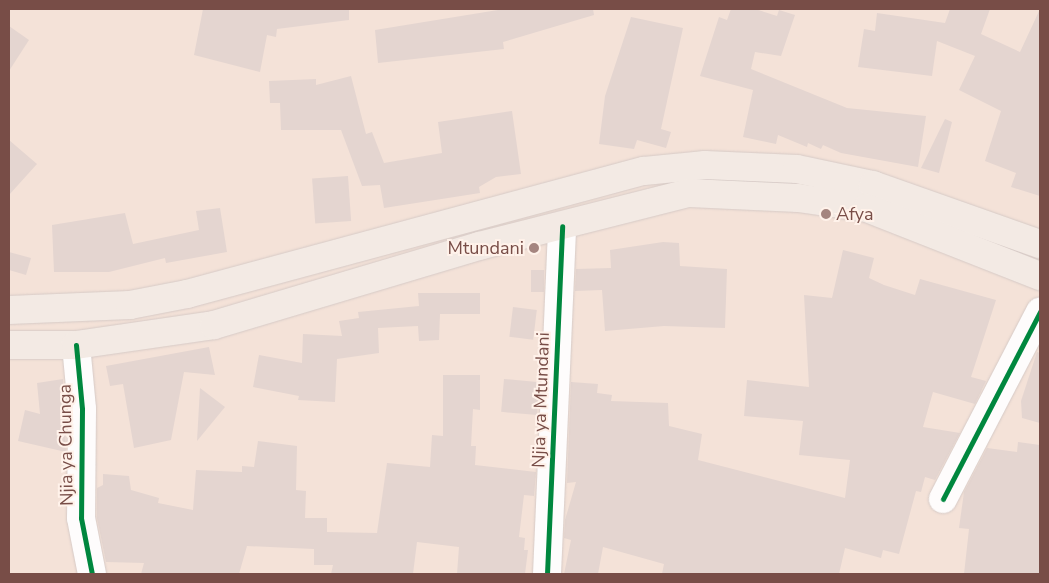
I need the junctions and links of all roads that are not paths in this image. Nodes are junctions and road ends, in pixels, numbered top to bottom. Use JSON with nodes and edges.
{"nodes":[{"id":1,"x":562,"y":226,"type":"junction"},
{"id":2,"x":1040,"y":244,"type":"edge"},
{"id":3,"x":1040,"y":276,"type":"edge"},
{"id":4,"x":9,"y":310,"type":"edge"},
{"id":5,"x":1040,"y":312,"type":"edge"},
{"id":6,"x":9,"y":345,"type":"edge"},
{"id":7,"x":76,"y":345,"type":"junction"},
{"id":8,"x":943,"y":499,"type":"dead end"},
{"id":9,"x":92,"y":574,"type":"edge"},
{"id":10,"x":547,"y":574,"type":"edge"}],
"edges":[{"from":1,"to":3,"type":"main road"},
{"from":1,"to":7,"type":"main road"},
{"from":1,"to":10,"type":"street","name":"Njia ya Mtundani"},
{"from":2,"to":4,"type":"main road"},
{"from":5,"to":8,"type":"street"},
{"from":6,"to":7,"type":"main road"},
{"from":7,"to":9,"type":"street","name":"Njia ya Chunga"}]}
